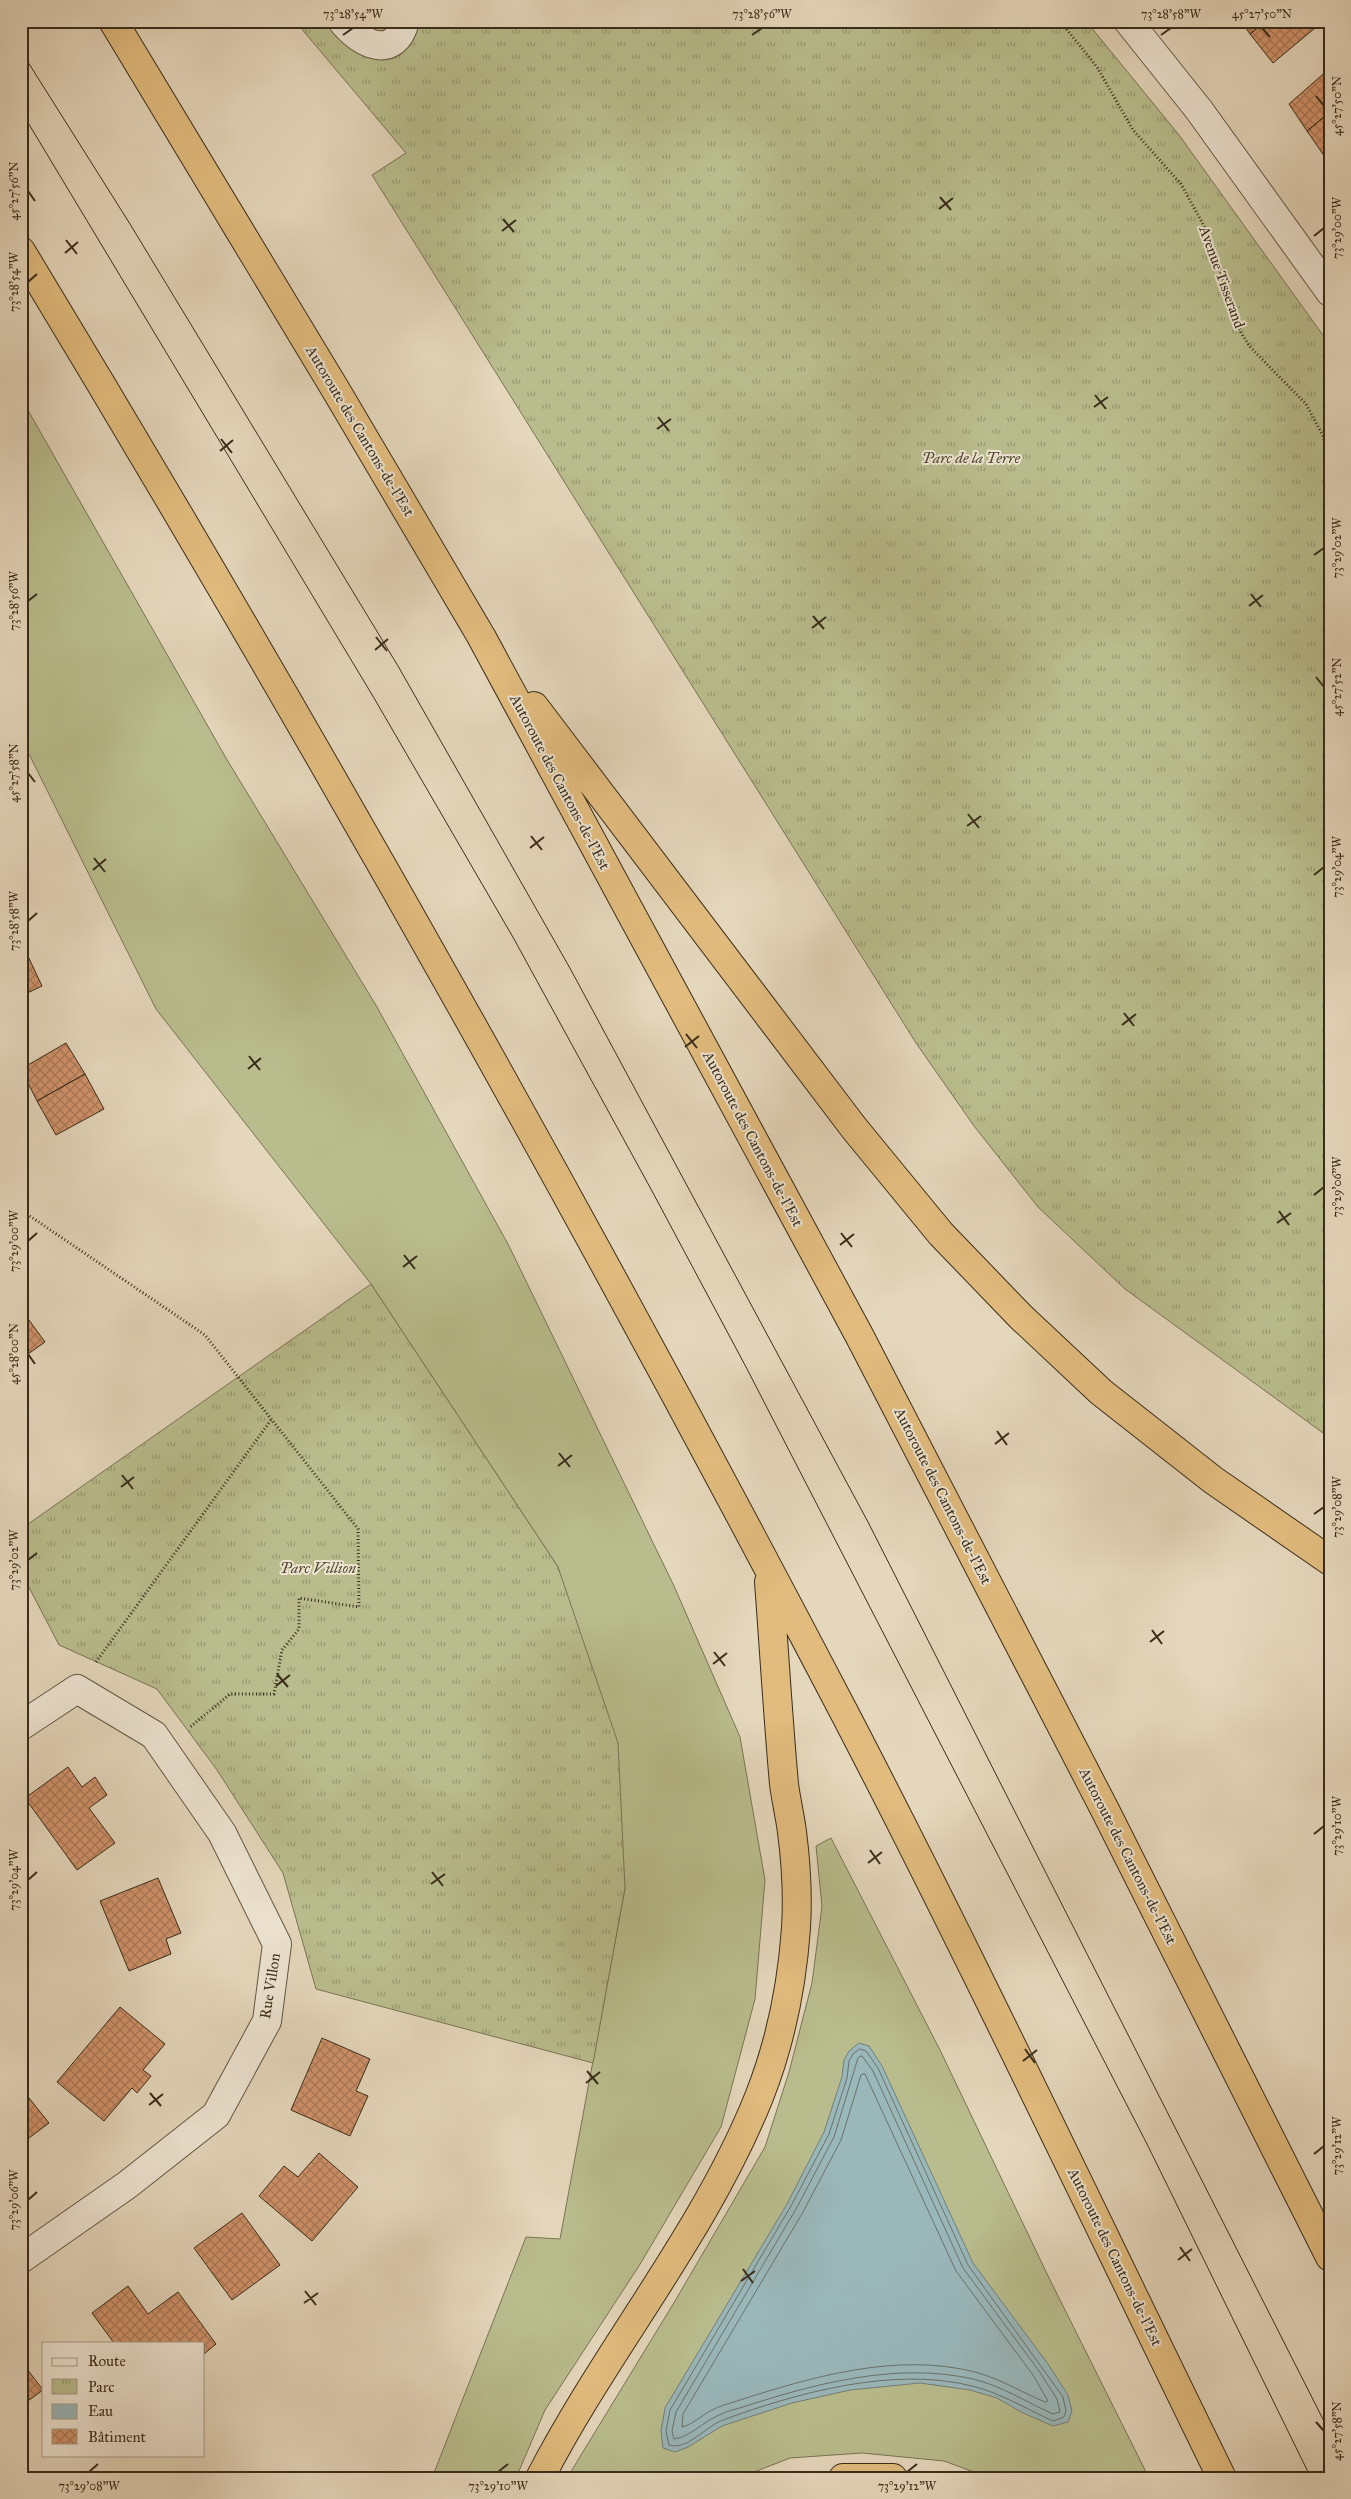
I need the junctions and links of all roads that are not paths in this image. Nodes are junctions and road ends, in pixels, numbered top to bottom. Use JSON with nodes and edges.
{"nodes":[{"id":1,"x":113,"y":21,"type":"edge"},
{"id":2,"x":342,"y":21,"type":"edge"},
{"id":3,"x":405,"y":21,"type":"edge"},
{"id":4,"x":1128,"y":21,"type":"edge"},
{"id":5,"x":21,"y":251,"type":"edge"},
{"id":6,"x":1330,"y":292,"type":"edge"},
{"id":7,"x":481,"y":636,"type":"junction"},
{"id":8,"x":1330,"y":1560,"type":"edge"},
{"id":9,"x":768,"y":1570,"type":"junction"},
{"id":10,"x":21,"y":1726,"type":"edge"},
{"id":11,"x":1330,"y":2257,"type":"edge"},
{"id":12,"x":21,"y":2258,"type":"edge"},
{"id":13,"x":540,"y":2478,"type":"edge"},
{"id":14,"x":843,"y":2478,"type":"edge"},
{"id":15,"x":893,"y":2478,"type":"edge"},
{"id":16,"x":1222,"y":2478,"type":"edge"}],
"edges":[{"from":1,"to":7,"type":"highway","name":"Autoroute des Cantons-de-l'Est"},
{"from":2,"to":3,"type":"street"},
{"from":4,"to":6,"type":"street"},
{"from":5,"to":9,"type":"highway","name":"Autoroute des Cantons-de-l'Est"},
{"from":7,"to":8,"type":"highway"},
{"from":7,"to":11,"type":"highway","name":"Autoroute des Cantons-de-l'Est"},
{"from":9,"to":13,"type":"highway"},
{"from":9,"to":16,"type":"highway","name":"Autoroute des Cantons-de-l'Est"},
{"from":10,"to":12,"type":"street","name":"Rue Villon"},
{"from":14,"to":15,"type":"highway"}]}
